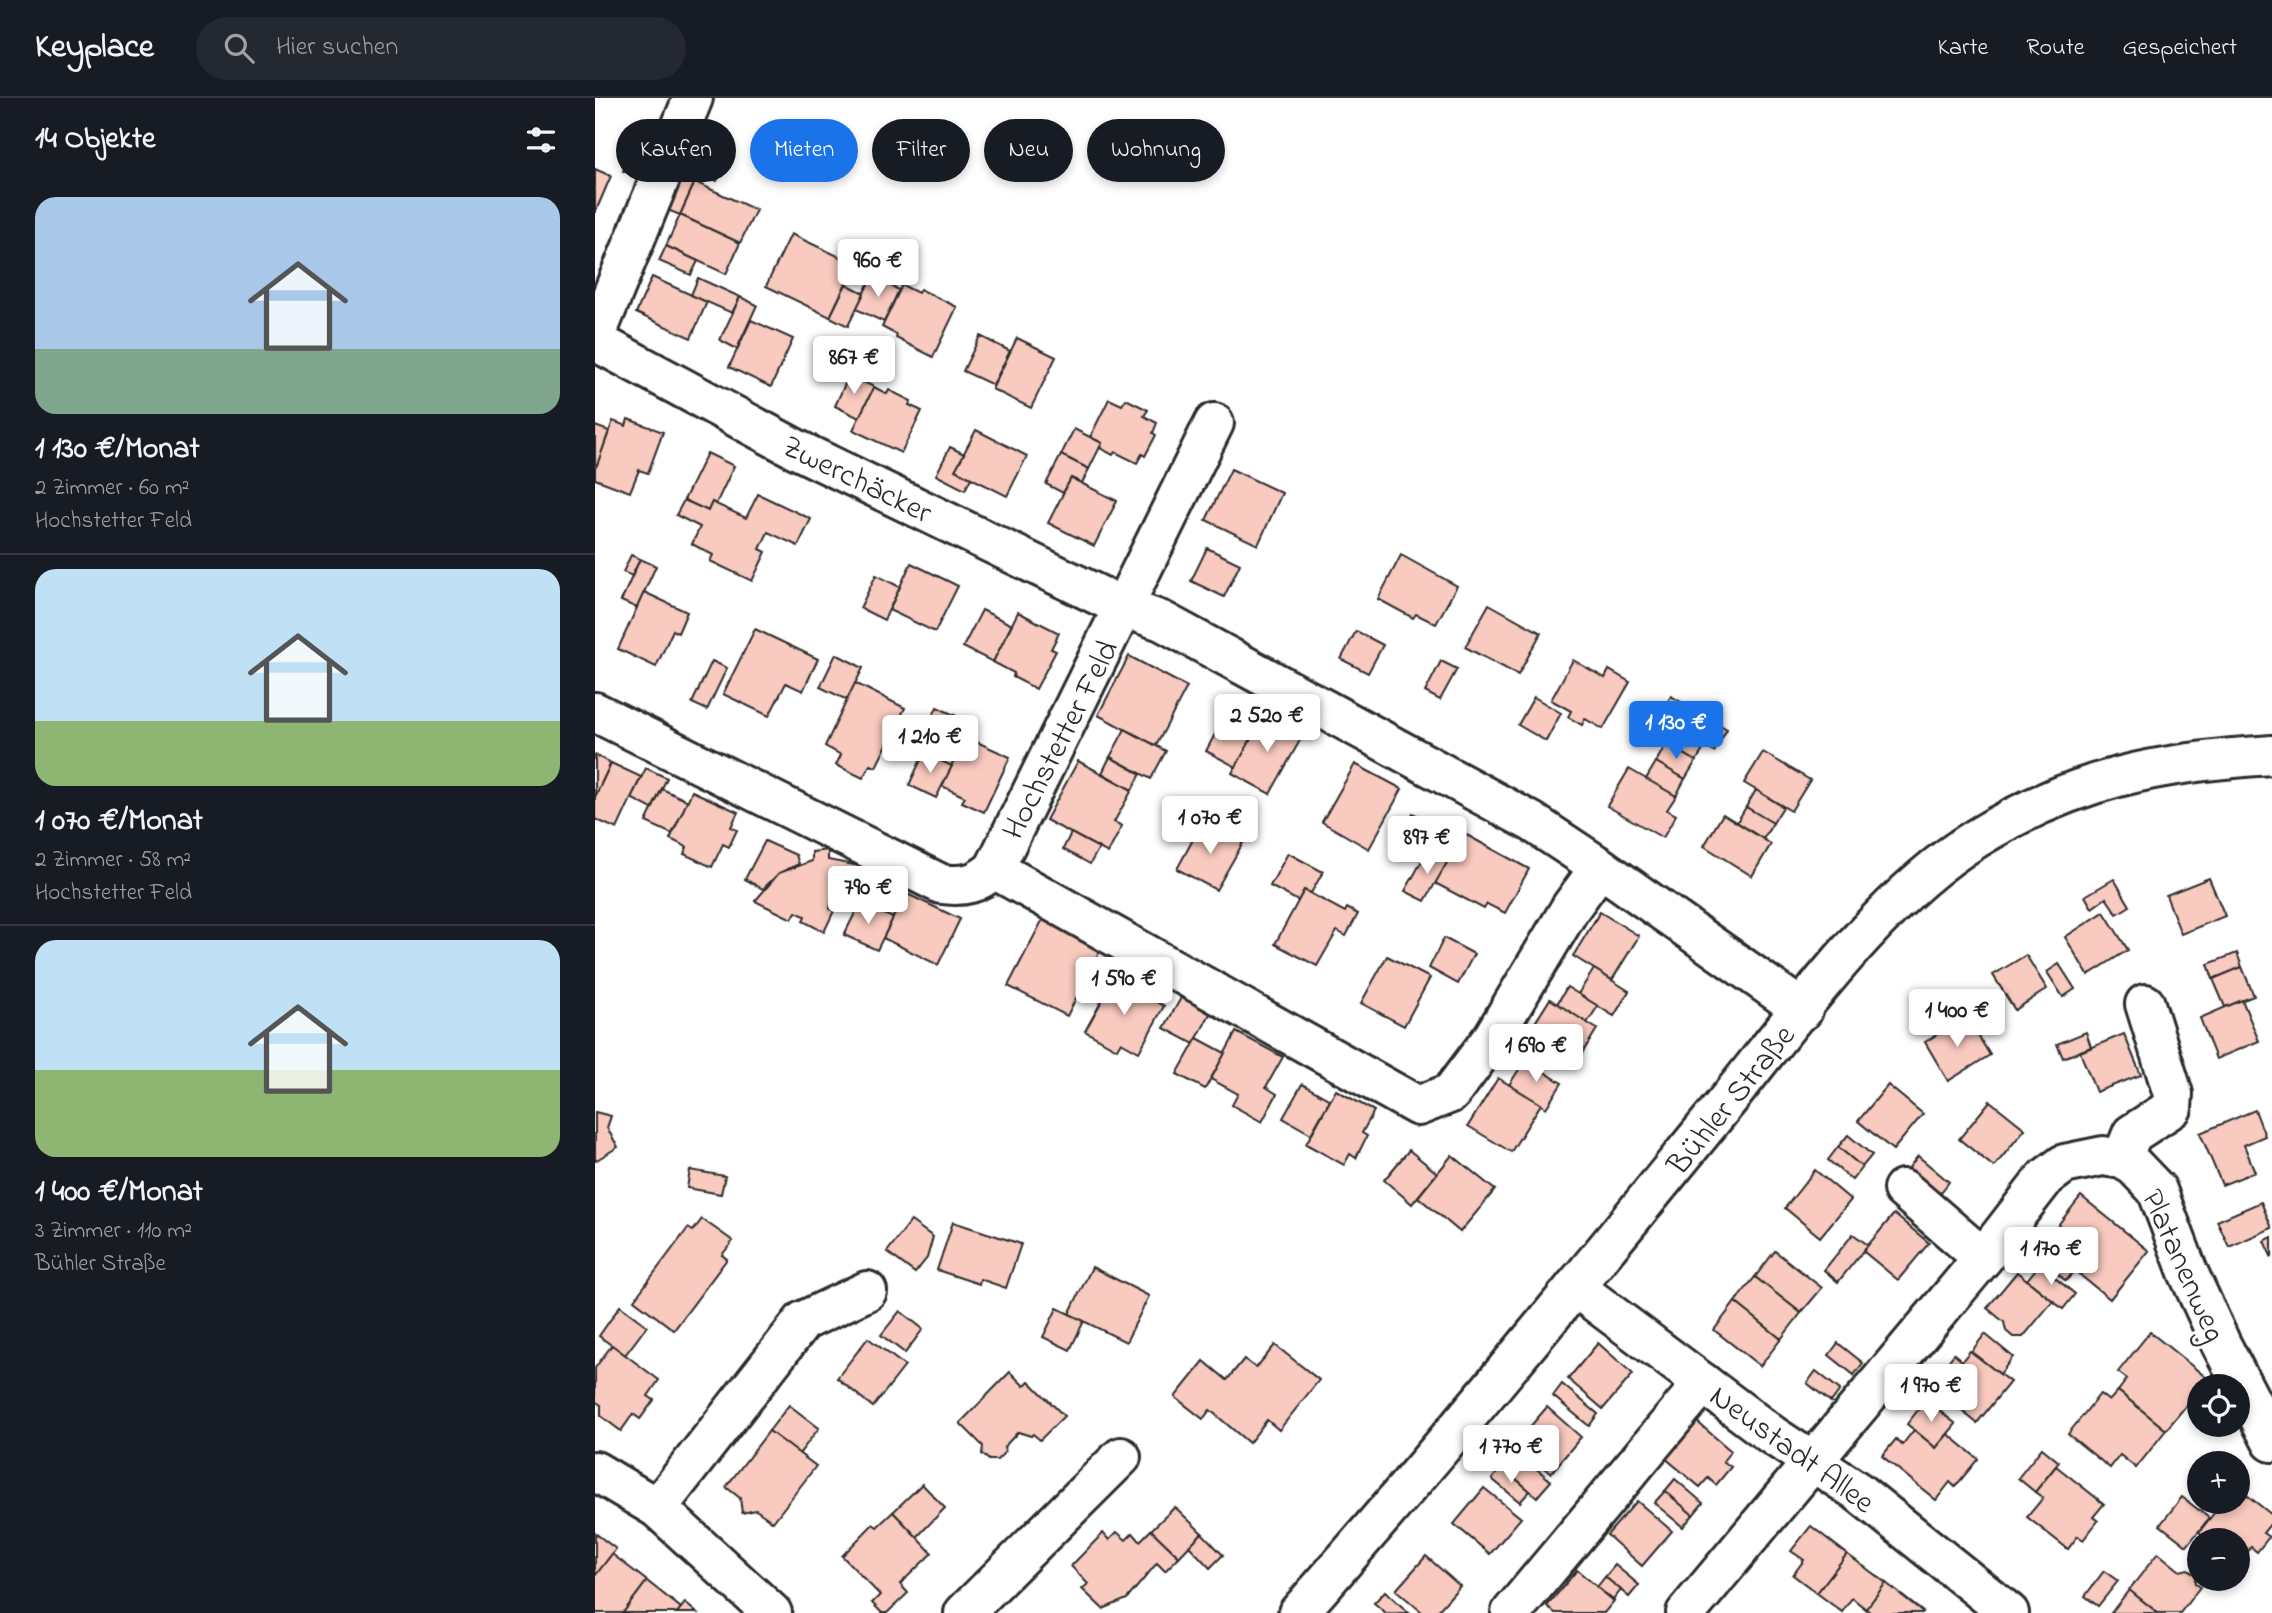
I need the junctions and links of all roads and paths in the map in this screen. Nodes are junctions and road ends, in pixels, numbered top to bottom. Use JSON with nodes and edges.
{"nodes":[{"id":1,"x":693,"y":98,"type":"edge"},
{"id":2,"x":595,"y":339,"type":"edge"},
{"id":3,"x":1214,"y":423,"type":"dead end"},
{"id":4,"x":1125,"y":608,"type":"junction"},
{"id":5,"x":595,"y":712,"type":"edge"},
{"id":6,"x":2272,"y":755,"type":"edge"},
{"id":7,"x":1600,"y":867,"type":"junction"},
{"id":8,"x":994,"y":869,"type":"junction"},
{"id":9,"x":2145,"y":1004,"type":"dead end"},
{"id":10,"x":1803,"y":1010,"type":"junction"},
{"id":11,"x":2122,"y":1159,"type":"junction"},
{"id":12,"x":1903,"y":1189,"type":"dead end"},
{"id":13,"x":1983,"y":1258,"type":"junction"},
{"id":14,"x":1575,"y":1287,"type":"junction"},
{"id":15,"x":867,"y":1292,"type":"dead end"},
{"id":16,"x":1703,"y":1383,"type":"junction"},
{"id":17,"x":2272,"y":1442,"type":"edge"},
{"id":18,"x":1121,"y":1457,"type":"dead end"},
{"id":19,"x":1813,"y":1462,"type":"junction"},
{"id":20,"x":595,"y":1471,"type":"edge"},
{"id":21,"x":657,"y":1508,"type":"junction"},
{"id":22,"x":772,"y":1613,"type":"edge"},
{"id":23,"x":964,"y":1613,"type":"edge"},
{"id":24,"x":1298,"y":1613,"type":"edge"},
{"id":25,"x":1511,"y":1613,"type":"edge"},
{"id":26,"x":1686,"y":1613,"type":"edge"},
{"id":27,"x":2009,"y":1613,"type":"edge"}],
"edges":[{"from":1,"to":2,"type":"street","name":"Zwerchäcker"},
{"from":2,"to":4,"type":"street","name":"Zwerchäcker"},
{"from":3,"to":4,"type":"street"},
{"from":4,"to":7,"type":"street","name":"Zwerchäcker"},
{"from":4,"to":8,"type":"street","name":"Hochstetter Feld"},
{"from":5,"to":8,"type":"street","name":"Hochstetter Feld"},
{"from":6,"to":10,"type":"street","name":"Bühler Straße"},
{"from":7,"to":8,"type":"street","name":"Hochstetter Feld"},
{"from":7,"to":10,"type":"street"},
{"from":9,"to":11,"type":"street"},
{"from":10,"to":14,"type":"street","name":"Bühler Straße"},
{"from":11,"to":13,"type":"street","name":"Platanenweg"},
{"from":11,"to":17,"type":"street","name":"Platanenweg"},
{"from":12,"to":13,"type":"street"},
{"from":13,"to":19,"type":"street","name":"Platanenweg"},
{"from":14,"to":16,"type":"street","name":"Neustadt Allee"},
{"from":14,"to":24,"type":"street","name":"Bühler Straße"},
{"from":15,"to":21,"type":"street"},
{"from":16,"to":19,"type":"street","name":"Neustadt Allee"},
{"from":16,"to":25,"type":"street"},
{"from":18,"to":23,"type":"street"},
{"from":19,"to":26,"type":"street","name":"Platanenweg"},
{"from":19,"to":27,"type":"street","name":"Neustadt Allee"},
{"from":20,"to":21,"type":"street"},
{"from":21,"to":22,"type":"street"}]}
